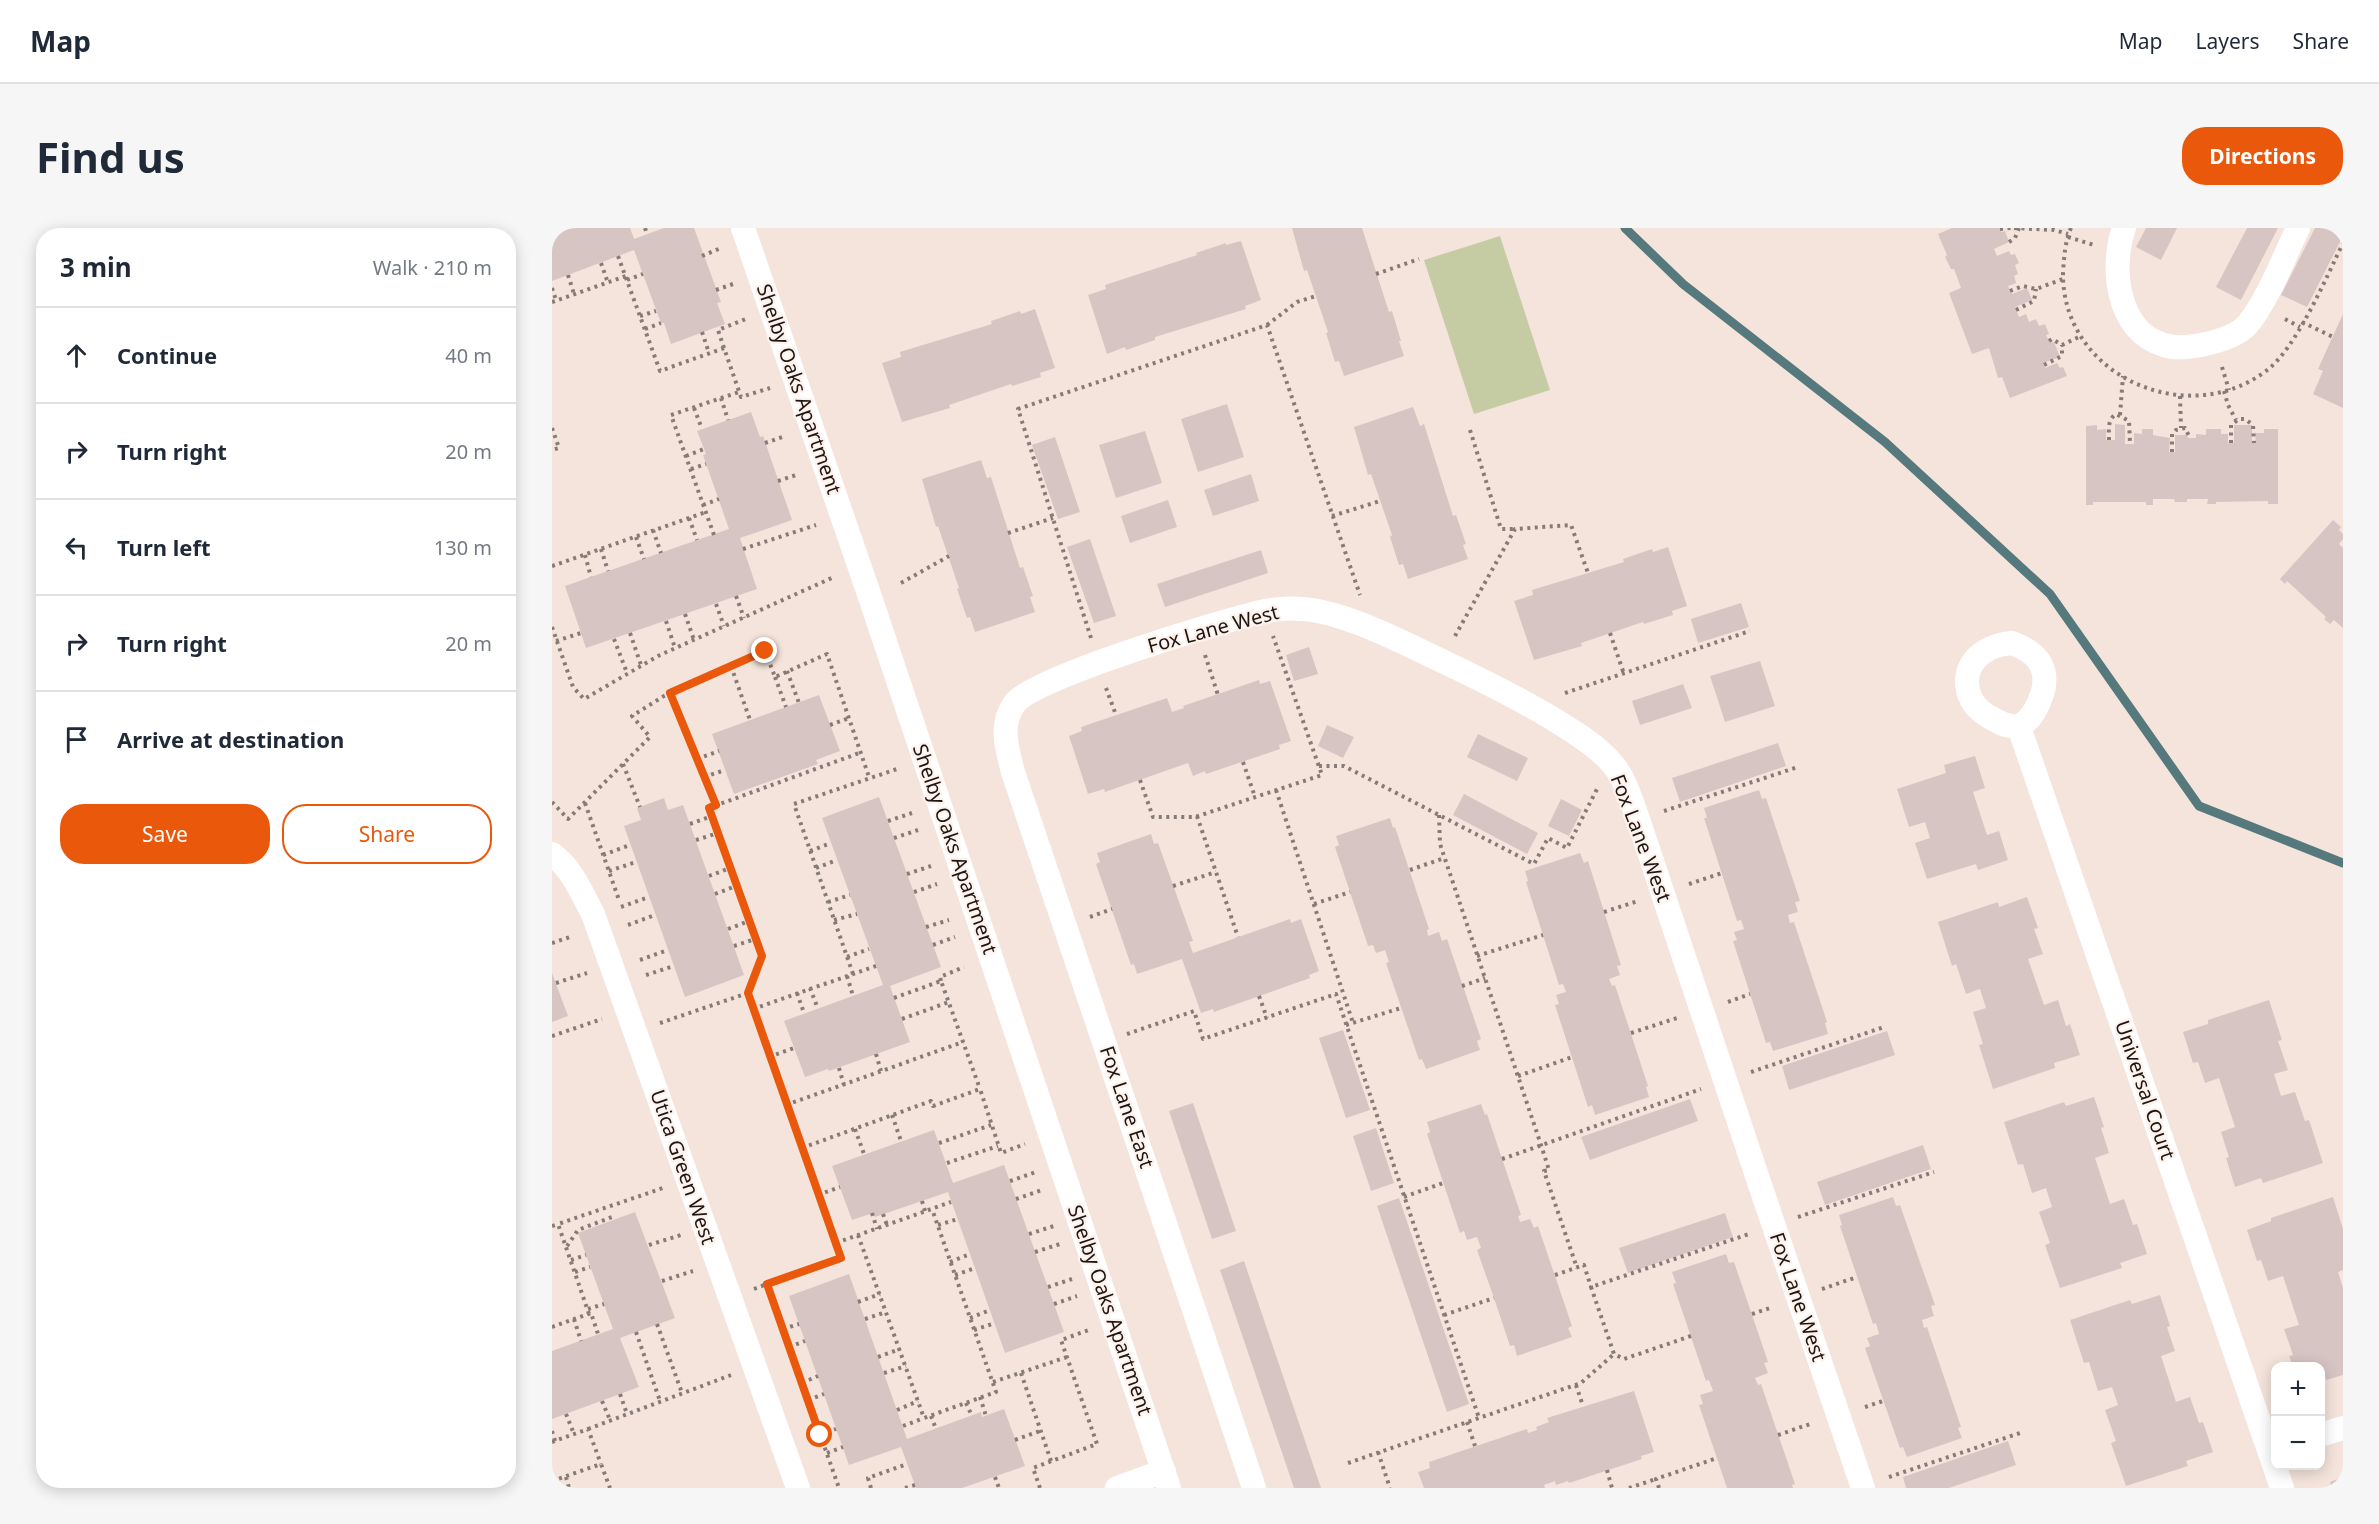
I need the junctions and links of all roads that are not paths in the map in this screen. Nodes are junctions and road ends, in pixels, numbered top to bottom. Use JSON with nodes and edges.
{"nodes":[{"id":1,"x":743,"y":228,"type":"edge"},
{"id":2,"x":2124,"y":228,"type":"edge"},
{"id":3,"x":2298,"y":228,"type":"edge"},
{"id":4,"x":1005,"y":726,"type":"joint"},
{"id":5,"x":2019,"y":726,"type":"dead end"},
{"id":6,"x":552,"y":854,"type":"edge"},
{"id":7,"x":2343,"y":1428,"type":"edge"},
{"id":8,"x":2325,"y":1433,"type":"edge"},
{"id":9,"x":2271,"y":1446,"type":"edge"},
{"id":10,"x":2278,"y":1470,"type":"edge"},
{"id":11,"x":1167,"y":1479,"type":"edge"},
{"id":12,"x":1873,"y":1484,"type":"edge"},
{"id":13,"x":798,"y":1488,"type":"edge"},
{"id":14,"x":1117,"y":1488,"type":"edge"},
{"id":15,"x":1254,"y":1488,"type":"edge"},
{"id":16,"x":2282,"y":1488,"type":"edge"}],
"edges":[{"from":1,"to":11,"type":"street","name":"Shelby Oaks Apartment"},
{"from":2,"to":3,"type":"street"},
{"from":4,"to":12,"type":"street","name":"Fox Lane West"},
{"from":4,"to":15,"type":"street","name":"Fox Lane East"},
{"from":5,"to":9,"type":"street","name":"Universal Court"},
{"from":6,"to":13,"type":"street","name":"Utica Green West"},
{"from":7,"to":8,"type":"street"},
{"from":10,"to":16,"type":"street","name":"Universal Court"},
{"from":11,"to":14,"type":"street","name":"Shelby Oaks Apartment"}]}
